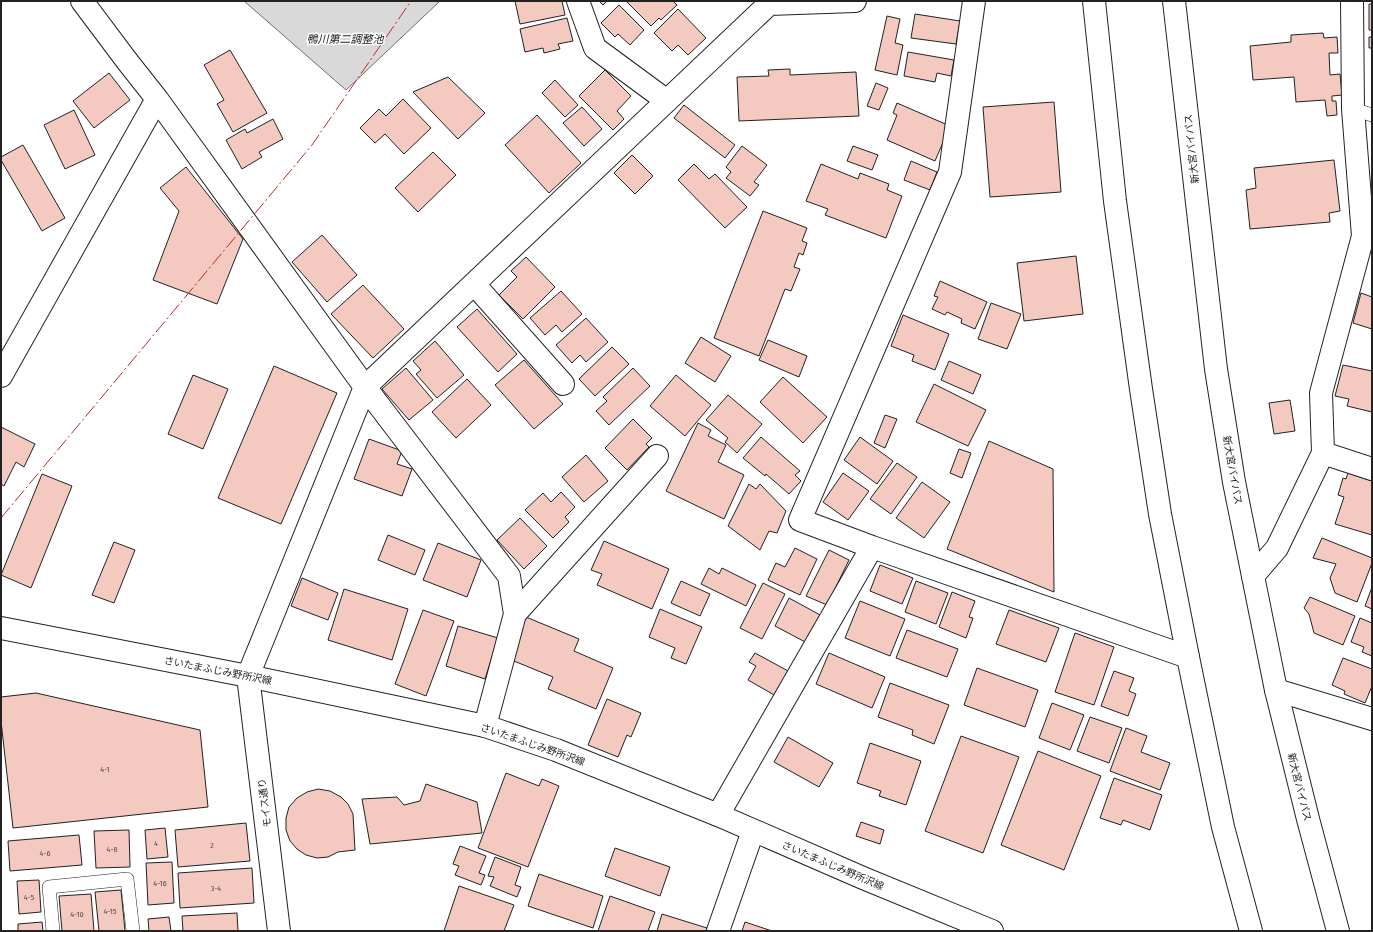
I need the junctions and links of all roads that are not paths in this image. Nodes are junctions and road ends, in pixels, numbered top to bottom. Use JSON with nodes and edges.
{"nodes":[{"id":1,"x":82,"y":1,"type":"edge"},
{"id":2,"x":578,"y":1,"type":"edge"},
{"id":3,"x":856,"y":1,"type":"edge"},
{"id":4,"x":974,"y":1,"type":"edge"},
{"id":5,"x":1094,"y":1,"type":"edge"},
{"id":6,"x":1174,"y":1,"type":"edge"},
{"id":7,"x":1352,"y":1,"type":"edge"},
{"id":8,"x":770,"y":3,"type":"edge"},
{"id":9,"x":158,"y":98,"type":"junction"},
{"id":10,"x":667,"y":101,"type":"junction"},
{"id":11,"x":1363,"y":112,"type":"edge"},
{"id":12,"x":1368,"y":237,"type":"edge"},
{"id":13,"x":474,"y":284,"type":"junction"},
{"id":14,"x":1,"y":376,"type":"edge"},
{"id":15,"x":563,"y":384,"type":"dead end"},
{"id":16,"x":365,"y":387,"type":"junction"},
{"id":17,"x":1323,"y":453,"type":"junction"},
{"id":18,"x":657,"y":456,"type":"dead end"},
{"id":19,"x":1372,"y":469,"type":"edge"},
{"id":20,"x":872,"y":547,"type":"junction"},
{"id":21,"x":1253,"y":576,"type":"junction"},
{"id":22,"x":515,"y":614,"type":"junction"},
{"id":23,"x":1,"y":628,"type":"edge"},
{"id":24,"x":1188,"y":657,"type":"junction"},
{"id":25,"x":248,"y":676,"type":"junction"},
{"id":26,"x":1276,"y":690,"type":"junction"},
{"id":27,"x":1372,"y":718,"type":"edge"},
{"id":28,"x":485,"y":726,"type":"junction"},
{"id":29,"x":718,"y":815,"type":"junction"},
{"id":30,"x":753,"y":831,"type":"junction"},
{"id":31,"x":53,"y":931,"type":"edge"},
{"id":32,"x":133,"y":931,"type":"edge"},
{"id":33,"x":279,"y":931,"type":"edge"},
{"id":34,"x":718,"y":931,"type":"edge"},
{"id":35,"x":992,"y":931,"type":"edge"},
{"id":36,"x":1251,"y":931,"type":"edge"},
{"id":37,"x":1338,"y":931,"type":"edge"}],
"edges":[{"from":1,"to":9,"type":"main road"},
{"from":2,"to":10,"type":"main road"},
{"from":3,"to":8,"type":"main road"},
{"from":4,"to":20,"type":"main road"},
{"from":5,"to":24,"type":"main road"},
{"from":6,"to":21,"type":"main road","name":"新大宮バイパス"},
{"from":7,"to":11,"type":"main road"},
{"from":8,"to":10,"type":"main road"},
{"from":9,"to":14,"type":"main road"},
{"from":9,"to":16,"type":"main road"},
{"from":10,"to":13,"type":"main road"},
{"from":11,"to":12,"type":"main road"},
{"from":12,"to":17,"type":"main road"},
{"from":13,"to":15,"type":"main road"},
{"from":13,"to":16,"type":"main road"},
{"from":16,"to":22,"type":"main road"},
{"from":16,"to":25,"type":"main road"},
{"from":17,"to":19,"type":"main road"},
{"from":17,"to":21,"type":"main road"},
{"from":18,"to":22,"type":"main road"},
{"from":20,"to":24,"type":"main road"},
{"from":20,"to":29,"type":"main road"},
{"from":21,"to":26,"type":"main road","name":"新大宮バイパス"},
{"from":22,"to":28,"type":"main road"},
{"from":23,"to":25,"type":"main road","name":"さいたまふじみ野所沢線"},
{"from":24,"to":36,"type":"main road"},
{"from":25,"to":28,"type":"main road","name":"さいたまふじみ野所沢線"},
{"from":25,"to":33,"type":"main road","name":"モイス通り"},
{"from":26,"to":27,"type":"main road"},
{"from":26,"to":37,"type":"main road","name":"新大宮バイパス"},
{"from":28,"to":29,"type":"main road","name":"さいたまふじみ野所沢線"},
{"from":29,"to":30,"type":"main road","name":"さいたまふじみ野所沢線"},
{"from":30,"to":34,"type":"main road"},
{"from":30,"to":35,"type":"main road","name":"さいたまふじみ野所沢線"},
{"from":31,"to":32,"type":"lane"}]}
